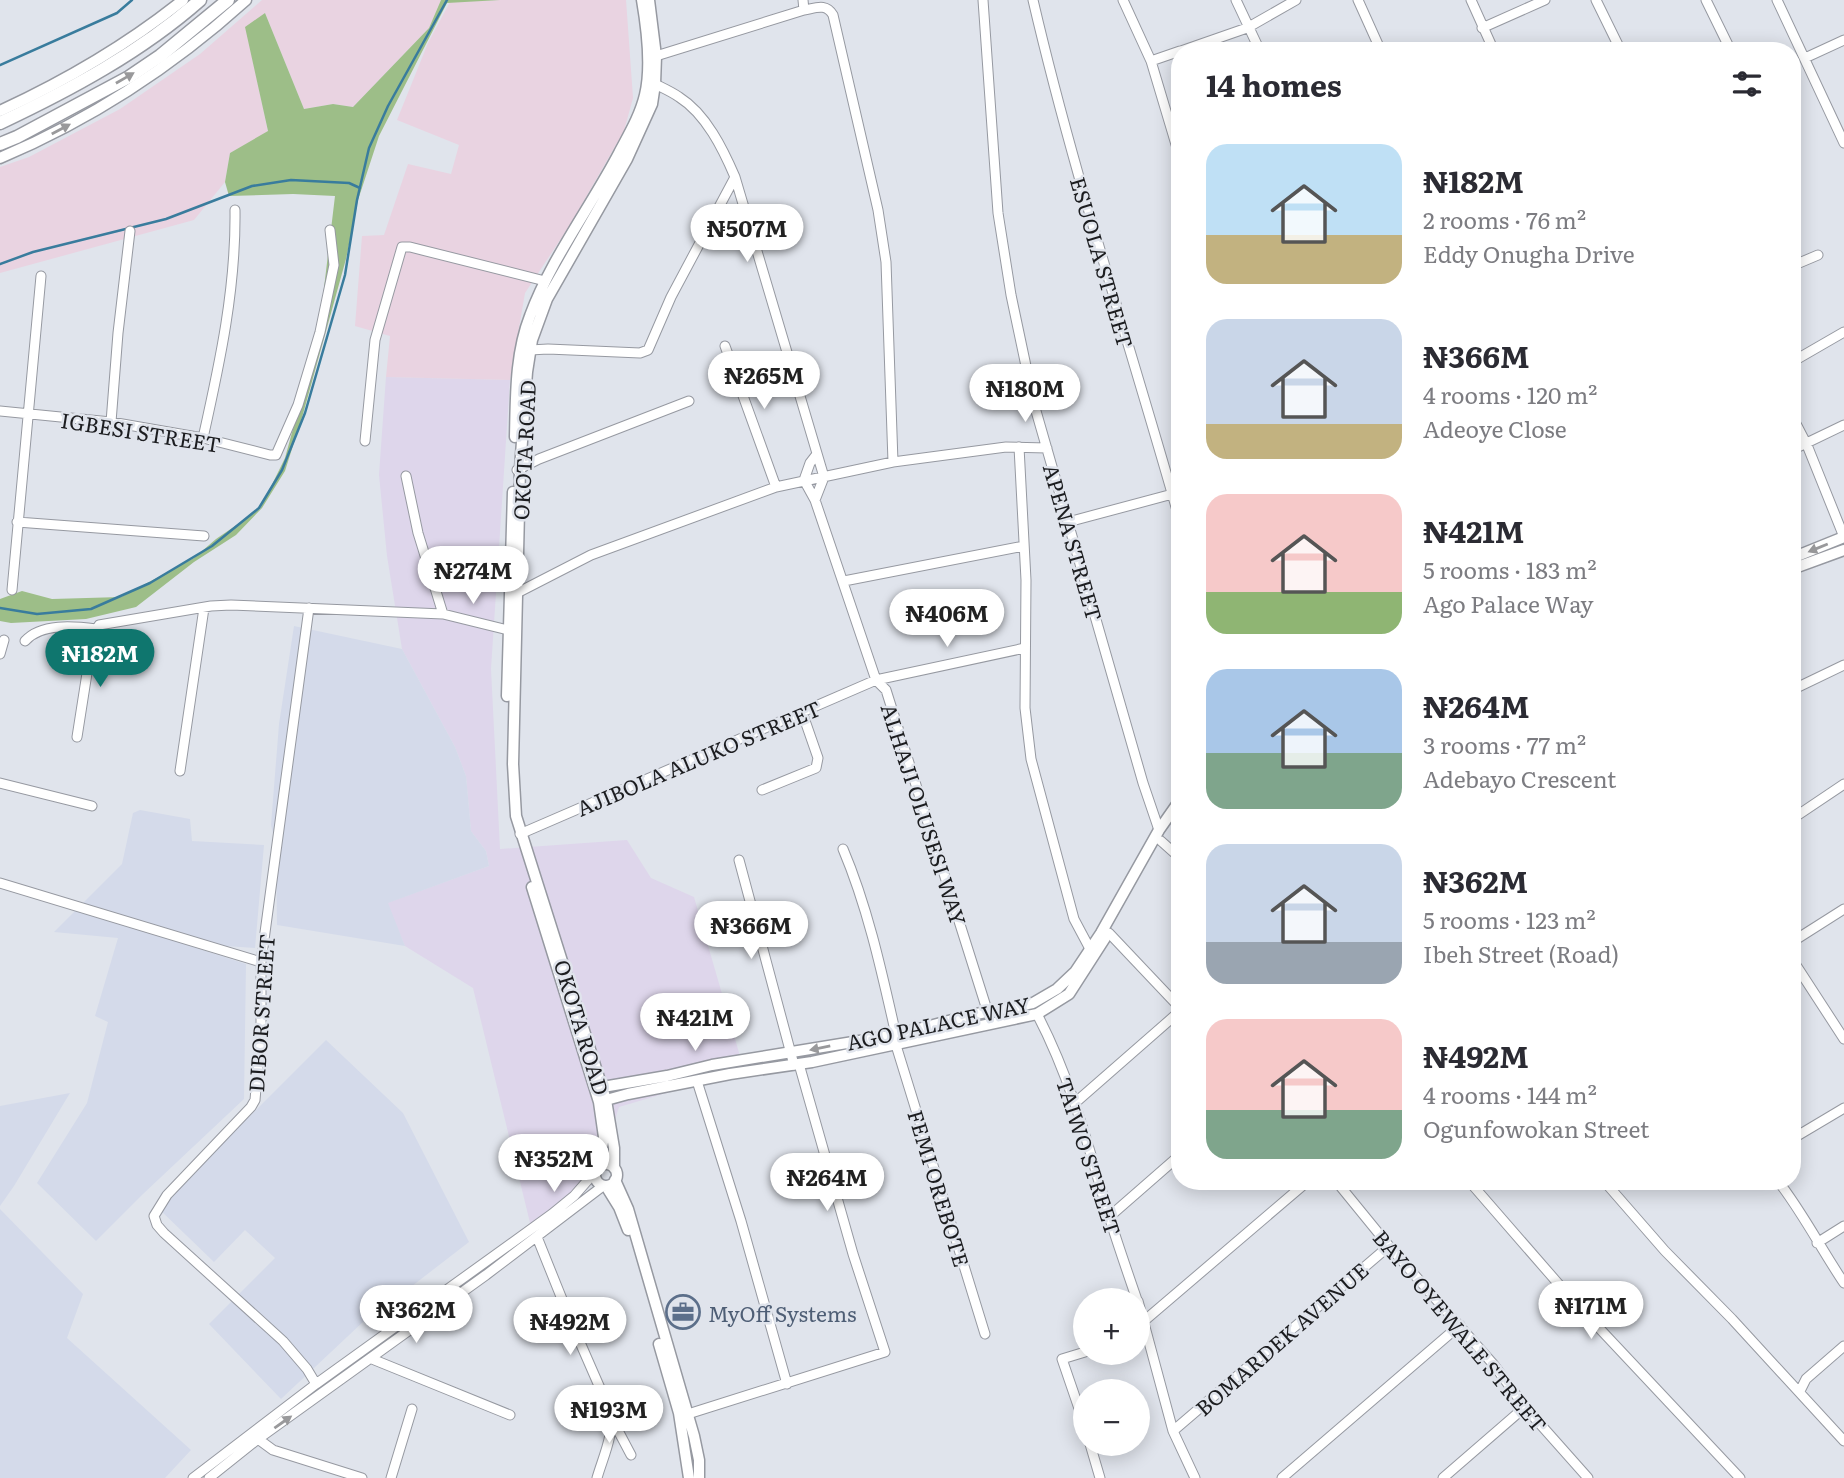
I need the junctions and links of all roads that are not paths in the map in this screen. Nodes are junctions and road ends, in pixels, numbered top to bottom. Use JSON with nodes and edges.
{"nodes":[{"id":1,"x":183,"y":0,"type":"edge"},
{"id":2,"x":200,"y":0,"type":"edge"},
{"id":3,"x":228,"y":0,"type":"edge"},
{"id":4,"x":246,"y":0,"type":"edge"},
{"id":5,"x":642,"y":0,"type":"edge"},
{"id":6,"x":649,"y":0,"type":"edge"},
{"id":7,"x":983,"y":0,"type":"edge"},
{"id":8,"x":1033,"y":0,"type":"edge"},
{"id":9,"x":1122,"y":0,"type":"edge"},
{"id":10,"x":1236,"y":0,"type":"edge"},
{"id":11,"x":1296,"y":0,"type":"edge"},
{"id":12,"x":1358,"y":0,"type":"edge"},
{"id":13,"x":1471,"y":0,"type":"edge"},
{"id":14,"x":1545,"y":0,"type":"edge"},
{"id":15,"x":1596,"y":0,"type":"edge"},
{"id":16,"x":1706,"y":0,"type":"edge"},
{"id":17,"x":1777,"y":0,"type":"edge"},
{"id":18,"x":801,"y":7,"type":"edge"},
{"id":19,"x":1247,"y":28,"type":"junction"},
{"id":20,"x":1482,"y":28,"type":"junction"},
{"id":21,"x":1844,"y":40,"type":"edge"},
{"id":22,"x":1206,"y":42,"type":"edge"},
{"id":23,"x":1255,"y":42,"type":"edge"},
{"id":24,"x":1377,"y":42,"type":"edge"},
{"id":25,"x":1489,"y":42,"type":"edge"},
{"id":26,"x":1617,"y":42,"type":"edge"},
{"id":27,"x":1727,"y":42,"type":"edge"},
{"id":28,"x":1797,"y":42,"type":"edge"},
{"id":29,"x":1801,"y":50,"type":"edge"},
{"id":30,"x":1171,"y":54,"type":"edge"},
{"id":31,"x":656,"y":57,"type":"junction"},
{"id":32,"x":1805,"y":58,"type":"junction"},
{"id":33,"x":1151,"y":61,"type":"junction"},
{"id":34,"x":655,"y":84,"type":"junction"},
{"id":35,"x":0,"y":111,"type":"edge"},
{"id":36,"x":0,"y":123,"type":"edge"},
{"id":37,"x":1171,"y":128,"type":"edge"},
{"id":38,"x":1844,"y":143,"type":"edge"},
{"id":39,"x":0,"y":144,"type":"edge"},
{"id":40,"x":0,"y":159,"type":"edge"},
{"id":41,"x":735,"y":177,"type":"junction"},
{"id":42,"x":235,"y":210,"type":"dead end"},
{"id":43,"x":330,"y":230,"type":"dead end"},
{"id":44,"x":130,"y":231,"type":"dead end"},
{"id":45,"x":577,"y":235,"type":"junction"},
{"id":46,"x":1818,"y":255,"type":"dead end"},
{"id":47,"x":1801,"y":262,"type":"edge"},
{"id":48,"x":41,"y":276,"type":"dead end"},
{"id":49,"x":545,"y":281,"type":"junction"},
{"id":50,"x":1844,"y":332,"type":"edge"},
{"id":51,"x":725,"y":346,"type":"dead end"},
{"id":52,"x":530,"y":351,"type":"junction"},
{"id":53,"x":1801,"y":357,"type":"edge"},
{"id":54,"x":689,"y":401,"type":"dead end"},
{"id":55,"x":0,"y":411,"type":"edge"},
{"id":56,"x":29,"y":415,"type":"junction"},
{"id":57,"x":111,"y":422,"type":"junction"},
{"id":58,"x":1844,"y":425,"type":"edge"},
{"id":59,"x":1801,"y":433,"type":"edge"},
{"id":60,"x":203,"y":438,"type":"junction"},
{"id":61,"x":365,"y":441,"type":"dead end"},
{"id":62,"x":1807,"y":444,"type":"junction"},
{"id":63,"x":1801,"y":446,"type":"edge"},
{"id":64,"x":1019,"y":447,"type":"junction"},
{"id":65,"x":1047,"y":448,"type":"junction"},
{"id":66,"x":817,"y":454,"type":"junction"},
{"id":67,"x":892,"y":462,"type":"junction"},
{"id":68,"x":518,"y":470,"type":"junction"},
{"id":69,"x":406,"y":476,"type":"dead end"},
{"id":70,"x":824,"y":477,"type":"junction"},
{"id":71,"x":1171,"y":478,"type":"edge"},
{"id":72,"x":804,"y":480,"type":"junction"},
{"id":73,"x":776,"y":487,"type":"junction"},
{"id":74,"x":1171,"y":494,"type":"edge"},
{"id":75,"x":815,"y":500,"type":"junction"},
{"id":76,"x":18,"y":522,"type":"junction"},
{"id":77,"x":1068,"y":522,"type":"junction"},
{"id":78,"x":204,"y":536,"type":"dead end"},
{"id":79,"x":1844,"y":537,"type":"edge"},
{"id":80,"x":1024,"y":546,"type":"junction"},
{"id":81,"x":1844,"y":550,"type":"edge"},
{"id":82,"x":1801,"y":554,"type":"edge"},
{"id":83,"x":1801,"y":566,"type":"edge"},
{"id":84,"x":844,"y":581,"type":"junction"},
{"id":85,"x":12,"y":590,"type":"dead end"},
{"id":86,"x":517,"y":593,"type":"junction"},
{"id":87,"x":204,"y":608,"type":"junction"},
{"id":88,"x":309,"y":608,"type":"junction"},
{"id":89,"x":443,"y":614,"type":"junction"},
{"id":90,"x":96,"y":629,"type":"junction"},
{"id":91,"x":508,"y":630,"type":"junction"},
{"id":92,"x":4,"y":640,"type":"dead end"},
{"id":93,"x":25,"y":641,"type":"dead end"},
{"id":94,"x":1025,"y":648,"type":"junction"},
{"id":95,"x":0,"y":654,"type":"edge"},
{"id":96,"x":1844,"y":665,"type":"edge"},
{"id":97,"x":876,"y":680,"type":"junction"},
{"id":98,"x":1801,"y":686,"type":"edge"},
{"id":99,"x":802,"y":712,"type":"junction"},
{"id":100,"x":77,"y":737,"type":"dead end"},
{"id":101,"x":180,"y":771,"type":"dead end"},
{"id":102,"x":0,"y":783,"type":"edge"},
{"id":103,"x":1844,"y":784,"type":"edge"},
{"id":104,"x":762,"y":790,"type":"dead end"},
{"id":105,"x":92,"y":806,"type":"dead end"},
{"id":106,"x":1801,"y":813,"type":"edge"},
{"id":107,"x":1171,"y":816,"type":"edge"},
{"id":108,"x":1171,"y":822,"type":"edge"},
{"id":109,"x":520,"y":834,"type":"junction"},
{"id":110,"x":1160,"y":835,"type":"junction"},
{"id":111,"x":1171,"y":848,"type":"edge"},
{"id":112,"x":843,"y":849,"type":"dead end"},
{"id":113,"x":739,"y":860,"type":"dead end"},
{"id":114,"x":0,"y":883,"type":"edge"},
{"id":115,"x":1844,"y":909,"type":"edge"},
{"id":116,"x":1109,"y":933,"type":"junction"},
{"id":117,"x":1801,"y":936,"type":"edge"},
{"id":118,"x":1090,"y":949,"type":"junction"},
{"id":119,"x":261,"y":962,"type":"junction"},
{"id":120,"x":1801,"y":973,"type":"edge"},
{"id":121,"x":1171,"y":999,"type":"edge"},
{"id":122,"x":988,"y":1013,"type":"junction"},
{"id":123,"x":1037,"y":1014,"type":"junction"},
{"id":124,"x":1171,"y":1017,"type":"edge"},
{"id":125,"x":1843,"y":1036,"type":"edge"},
{"id":126,"x":896,"y":1039,"type":"junction"},
{"id":127,"x":795,"y":1061,"type":"junction"},
{"id":128,"x":697,"y":1081,"type":"junction"},
{"id":129,"x":598,"y":1088,"type":"junction"},
{"id":130,"x":602,"y":1101,"type":"junction"},
{"id":131,"x":1076,"y":1102,"type":"junction"},
{"id":132,"x":1844,"y":1108,"type":"edge"},
{"id":133,"x":1801,"y":1134,"type":"edge"},
{"id":134,"x":1171,"y":1163,"type":"edge"},
{"id":135,"x":614,"y":1168,"type":"junction"},
{"id":136,"x":596,"y":1169,"type":"junction"},
{"id":137,"x":608,"y":1184,"type":"junction"},
{"id":138,"x":1297,"y":1190,"type":"edge"},
{"id":139,"x":1346,"y":1190,"type":"edge"},
{"id":140,"x":1477,"y":1190,"type":"edge"},
{"id":141,"x":1612,"y":1190,"type":"edge"},
{"id":142,"x":1784,"y":1190,"type":"edge"},
{"id":143,"x":1109,"y":1217,"type":"junction"},
{"id":144,"x":1844,"y":1226,"type":"edge"},
{"id":145,"x":533,"y":1234,"type":"junction"},
{"id":146,"x":1817,"y":1243,"type":"junction"},
{"id":147,"x":1389,"y":1245,"type":"junction"},
{"id":148,"x":1844,"y":1283,"type":"edge"},
{"id":149,"x":1133,"y":1288,"type":"edge"},
{"id":150,"x":1150,"y":1316,"type":"edge"},
{"id":151,"x":1460,"y":1325,"type":"junction"},
{"id":152,"x":985,"y":1334,"type":"dead end"},
{"id":153,"x":1844,"y":1346,"type":"edge"},
{"id":154,"x":1073,"y":1356,"type":"edge"},
{"id":155,"x":372,"y":1359,"type":"junction"},
{"id":156,"x":1150,"y":1361,"type":"edge"},
{"id":157,"x":316,"y":1384,"type":"junction"},
{"id":158,"x":787,"y":1384,"type":"junction"},
{"id":159,"x":1073,"y":1391,"type":"edge"},
{"id":160,"x":1800,"y":1391,"type":"junction"},
{"id":161,"x":1525,"y":1407,"type":"junction"},
{"id":162,"x":412,"y":1409,"type":"dead end"},
{"id":163,"x":688,"y":1414,"type":"junction"},
{"id":164,"x":510,"y":1415,"type":"dead end"},
{"id":165,"x":612,"y":1421,"type":"junction"},
{"id":166,"x":1173,"y":1432,"type":"junction"},
{"id":167,"x":258,"y":1439,"type":"junction"},
{"id":168,"x":1844,"y":1441,"type":"edge"},
{"id":169,"x":631,"y":1455,"type":"dead end"},
{"id":170,"x":1094,"y":1456,"type":"edge"},
{"id":171,"x":193,"y":1478,"type":"edge"},
{"id":172,"x":209,"y":1478,"type":"edge"},
{"id":173,"x":360,"y":1478,"type":"edge"},
{"id":174,"x":391,"y":1478,"type":"edge"},
{"id":175,"x":597,"y":1478,"type":"edge"},
{"id":176,"x":689,"y":1478,"type":"edge"},
{"id":177,"x":699,"y":1478,"type":"edge"},
{"id":178,"x":1100,"y":1478,"type":"edge"},
{"id":179,"x":1195,"y":1478,"type":"edge"},
{"id":180,"x":1282,"y":1478,"type":"edge"},
{"id":181,"x":1443,"y":1478,"type":"edge"},
{"id":182,"x":1588,"y":1478,"type":"edge"},
{"id":183,"x":1740,"y":1478,"type":"edge"}],
"edges":[{"from":1,"to":35,"type":"main road"},
{"from":2,"to":36,"type":"highway"},
{"from":39,"to":3,"type":"highway","one_way":true},
{"from":40,"to":4,"type":"main road","one_way":true},
{"from":5,"to":45,"type":"main road","name":"OKOTA ROAD"},
{"from":6,"to":31,"type":"main road","name":"OKOTA ROAD"},
{"from":7,"to":65,"type":"street","name":"APENA STREET"},
{"from":8,"to":71,"type":"street","name":"ESUOLA STREET"},
{"from":9,"to":33,"type":"street"},
{"from":10,"to":19,"type":"street"},
{"from":11,"to":19,"type":"street"},
{"from":12,"to":24,"type":"street"},
{"from":13,"to":20,"type":"street"},
{"from":14,"to":20,"type":"street"},
{"from":15,"to":26,"type":"street"},
{"from":16,"to":27,"type":"street"},
{"from":17,"to":28,"type":"street"},
{"from":18,"to":31,"type":"street"},
{"from":18,"to":67,"type":"street"},
{"from":19,"to":22,"type":"street"},
{"from":19,"to":23,"type":"street"},
{"from":20,"to":25,"type":"street"},
{"from":21,"to":32,"type":"street"},
{"from":29,"to":32,"type":"street"},
{"from":30,"to":33,"type":"street"},
{"from":31,"to":34,"type":"main road","name":"OKOTA ROAD"},
{"from":32,"to":38,"type":"street"},
{"from":33,"to":37,"type":"street"},
{"from":34,"to":41,"type":"street"},
{"from":34,"to":45,"type":"main road","name":"OKOTA ROAD"},
{"from":41,"to":52,"type":"street"},
{"from":41,"to":66,"type":"street"},
{"from":42,"to":60,"type":"street"},
{"from":43,"to":60,"type":"street","name":"IGBESI STREET"},
{"from":44,"to":57,"type":"street"},
{"from":45,"to":49,"type":"main road","name":"OKOTA ROAD"},
{"from":45,"to":52,"type":"main road","name":"OKOTA ROAD"},
{"from":46,"to":47,"type":"street"},
{"from":48,"to":56,"type":"street"},
{"from":49,"to":61,"type":"street"},
{"from":49,"to":68,"type":"main road","name":"OKOTA ROAD"},
{"from":50,"to":53,"type":"street"},
{"from":51,"to":73,"type":"street"},
{"from":52,"to":68,"type":"main road","name":"OKOTA ROAD"},
{"from":54,"to":68,"type":"street"},
{"from":55,"to":56,"type":"street","name":"IGBESI STREET"},
{"from":56,"to":57,"type":"street","name":"IGBESI STREET"},
{"from":56,"to":76,"type":"street"},
{"from":57,"to":60,"type":"street","name":"IGBESI STREET"},
{"from":58,"to":62,"type":"street"},
{"from":59,"to":62,"type":"street"},
{"from":62,"to":63,"type":"street"},
{"from":62,"to":79,"type":"street"},
{"from":64,"to":65,"type":"street"},
{"from":64,"to":67,"type":"street"},
{"from":64,"to":80,"type":"street"},
{"from":65,"to":77,"type":"street","name":"APENA STREET"},
{"from":66,"to":70,"type":"street"},
{"from":66,"to":72,"type":"street"},
{"from":67,"to":70,"type":"street"},
{"from":68,"to":86,"type":"main road","name":"OKOTA ROAD"},
{"from":68,"to":91,"type":"main road","name":"OKOTA ROAD"},
{"from":69,"to":89,"type":"street"},
{"from":70,"to":72,"type":"street"},
{"from":70,"to":75,"type":"street"},
{"from":72,"to":73,"type":"street"},
{"from":72,"to":75,"type":"street","name":"ALHAJI OLUSESI WAY"},
{"from":73,"to":86,"type":"street"},
{"from":74,"to":77,"type":"street"},
{"from":75,"to":84,"type":"street","name":"ALHAJI OLUSESI WAY"},
{"from":76,"to":78,"type":"street"},
{"from":76,"to":85,"type":"street"},
{"from":77,"to":110,"type":"street","name":"APENA STREET"},
{"from":79,"to":82,"type":"main road","one_way":true},
{"from":80,"to":84,"type":"street"},
{"from":80,"to":94,"type":"street"},
{"from":81,"to":83,"type":"main road"},
{"from":84,"to":97,"type":"street","name":"ALHAJI OLUSESI WAY"},
{"from":86,"to":109,"type":"main road","name":"OKOTA ROAD"},
{"from":87,"to":88,"type":"street"},
{"from":87,"to":90,"type":"street"},
{"from":87,"to":101,"type":"street"},
{"from":88,"to":89,"type":"street"},
{"from":88,"to":119,"type":"street","name":"DIBOR STREET"},
{"from":89,"to":91,"type":"street"},
{"from":90,"to":93,"type":"street"},
{"from":90,"to":100,"type":"street"},
{"from":91,"to":129,"type":"main road","name":"OKOTA ROAD"},
{"from":92,"to":95,"type":"street"},
{"from":94,"to":97,"type":"street","name":"AJIBOLA ALUKO STREET"},
{"from":94,"to":118,"type":"street"},
{"from":96,"to":98,"type":"street"},
{"from":97,"to":99,"type":"street","name":"AJIBOLA ALUKO STREET"},
{"from":97,"to":122,"type":"street","name":"ALHAJI OLUSESI WAY"},
{"from":99,"to":104,"type":"street"},
{"from":99,"to":109,"type":"street","name":"AJIBOLA ALUKO STREET"},
{"from":102,"to":105,"type":"street"},
{"from":103,"to":106,"type":"street"},
{"from":107,"to":110,"type":"main road","name":"AGO PALACE WAY"},
{"from":108,"to":110,"type":"main road","name":"AGO PALACE WAY"},
{"from":109,"to":129,"type":"main road","name":"OKOTA ROAD"},
{"from":110,"to":111,"type":"street"},
{"from":110,"to":116,"type":"main road","name":"AGO PALACE WAY"},
{"from":110,"to":118,"type":"main road","name":"AGO PALACE WAY"},
{"from":112,"to":126,"type":"street","name":"FEMI OREBOTE"},
{"from":113,"to":127,"type":"street"},
{"from":114,"to":119,"type":"street"},
{"from":115,"to":117,"type":"street"},
{"from":116,"to":121,"type":"street"},
{"from":116,"to":123,"type":"main road","name":"AGO PALACE WAY"},
{"from":118,"to":122,"type":"main road","name":"AGO PALACE WAY"},
{"from":119,"to":157,"type":"street","name":"DIBOR STREET"},
{"from":120,"to":125,"type":"street"},
{"from":122,"to":126,"type":"main road","name":"AGO PALACE WAY"},
{"from":123,"to":126,"type":"main road","name":"AGO PALACE WAY"},
{"from":123,"to":131,"type":"street","name":"TAIWO STREET"},
{"from":124,"to":131,"type":"street"},
{"from":126,"to":127,"type":"main road","name":"AGO PALACE WAY"},
{"from":126,"to":152,"type":"street","name":"FEMI OREBOTE"},
{"from":127,"to":128,"type":"main road","name":"AGO PALACE WAY"},
{"from":127,"to":129,"type":"main road","name":"AGO PALACE WAY"},
{"from":127,"to":158,"type":"street"},
{"from":128,"to":130,"type":"main road","name":"AGO PALACE WAY"},
{"from":128,"to":158,"type":"street"},
{"from":129,"to":130,"type":"main road","name":"OKOTA ROAD"},
{"from":130,"to":135,"type":"main road","name":"OKOTA ROAD"},
{"from":130,"to":136,"type":"main road","name":"OKOTA ROAD"},
{"from":131,"to":143,"type":"street","name":"TAIWO STREET"},
{"from":132,"to":133,"type":"street"},
{"from":134,"to":143,"type":"street"},
{"from":135,"to":136,"type":"main road"},
{"from":135,"to":137,"type":"main road"},
{"from":136,"to":137,"type":"main road"},
{"from":136,"to":145,"type":"street"},
{"from":137,"to":145,"type":"street"},
{"from":137,"to":163,"type":"main road"},
{"from":137,"to":176,"type":"main road"},
{"from":138,"to":150,"type":"street"},
{"from":139,"to":147,"type":"street","name":"BAYO OYEWALE STREET"},
{"from":140,"to":183,"type":"street"},
{"from":141,"to":160,"type":"street"},
{"from":142,"to":146,"type":"street"},
{"from":143,"to":149,"type":"street","name":"TAIWO STREET"},
{"from":144,"to":146,"type":"street"},
{"from":145,"to":155,"type":"street"},
{"from":145,"to":157,"type":"street"},
{"from":145,"to":165,"type":"street"},
{"from":146,"to":148,"type":"street"},
{"from":147,"to":151,"type":"street","name":"BAYO OYEWALE STREET"},
{"from":147,"to":166,"type":"street","name":"BOMARDEK AVENUE"},
{"from":151,"to":161,"type":"street","name":"BAYO OYEWALE STREET"},
{"from":151,"to":180,"type":"street"},
{"from":153,"to":160,"type":"street"},
{"from":154,"to":159,"type":"street"},
{"from":155,"to":164,"type":"street"},
{"from":167,"to":155,"type":"street","one_way":true},
{"from":156,"to":166,"type":"street","name":"TAIWO STREET"},
{"from":157,"to":171,"type":"street"},
{"from":158,"to":163,"type":"street"},
{"from":160,"to":168,"type":"street"},
{"from":161,"to":181,"type":"street"},
{"from":161,"to":182,"type":"street","name":"BAYO OYEWALE STREET"},
{"from":162,"to":174,"type":"street"},
{"from":163,"to":177,"type":"main road"},
{"from":165,"to":169,"type":"street"},
{"from":165,"to":175,"type":"street"},
{"from":166,"to":179,"type":"street","name":"TAIWO STREET"},
{"from":167,"to":172,"type":"street"},
{"from":167,"to":173,"type":"street"},
{"from":170,"to":178,"type":"street"}]}
